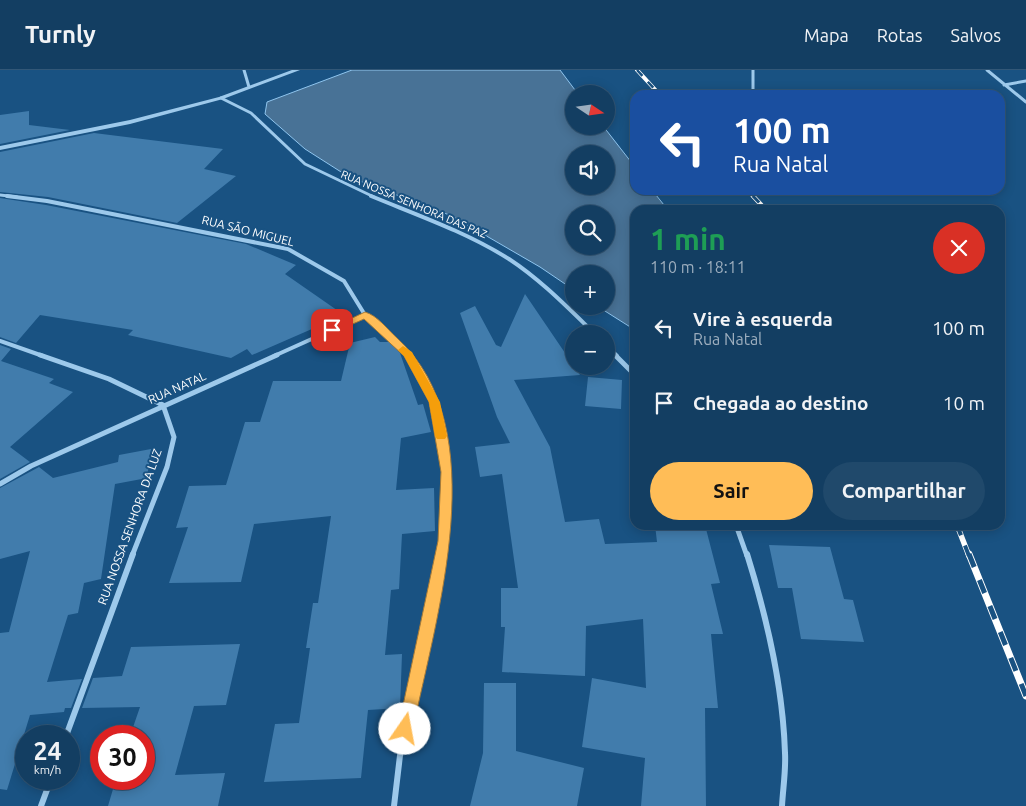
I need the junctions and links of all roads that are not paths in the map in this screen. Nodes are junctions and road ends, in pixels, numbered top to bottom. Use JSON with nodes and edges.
{"nodes":[{"id":1,"x":244,"y":70,"type":"edge"},
{"id":2,"x":297,"y":70,"type":"edge"},
{"id":3,"x":753,"y":70,"type":"edge"},
{"id":4,"x":987,"y":70,"type":"edge"},
{"id":5,"x":1026,"y":81,"type":"edge"},
{"id":6,"x":1004,"y":85,"type":"junction"},
{"id":7,"x":249,"y":87,"type":"junction"},
{"id":8,"x":753,"y":90,"type":"edge"},
{"id":9,"x":221,"y":98,"type":"junction"},
{"id":10,"x":1026,"y":102,"type":"edge"},
{"id":11,"x":0,"y":148,"type":"edge"},
{"id":12,"x":0,"y":195,"type":"edge"},
{"id":13,"x":365,"y":315,"type":"junction"},
{"id":14,"x":585,"y":325,"type":"edge"},
{"id":15,"x":0,"y":341,"type":"edge"},
{"id":16,"x":615,"y":354,"type":"edge"},
{"id":17,"x":630,"y":370,"type":"edge"},
{"id":18,"x":163,"y":405,"type":"junction"},
{"id":19,"x":0,"y":484,"type":"edge"},
{"id":20,"x":738,"y":530,"type":"edge"},
{"id":21,"x":70,"y":725,"type":"edge"},
{"id":22,"x":47,"y":790,"type":"edge"},
{"id":23,"x":41,"y":806,"type":"edge"},
{"id":24,"x":394,"y":806,"type":"edge"},
{"id":25,"x":782,"y":806,"type":"edge"}],
"edges":[{"from":1,"to":7,"type":"street"},
{"from":2,"to":7,"type":"street"},
{"from":3,"to":8,"type":"street"},
{"from":4,"to":6,"type":"street"},
{"from":5,"to":6,"type":"street"},
{"from":6,"to":10,"type":"street"},
{"from":7,"to":9,"type":"street"},
{"from":9,"to":11,"type":"street"},
{"from":9,"to":14,"type":"street","name":"RUA NOSSA SENHORA DAS PAZ"},
{"from":12,"to":13,"type":"street","name":"RUA SÃO MIGUEL"},
{"from":13,"to":18,"type":"street","name":"RUA NATAL"},
{"from":13,"to":24,"type":"street","name":"RUA SÃO MIGUEL"},
{"from":15,"to":18,"type":"street"},
{"from":16,"to":17,"type":"street"},
{"from":18,"to":19,"type":"street","name":"RUA NATAL"},
{"from":18,"to":21,"type":"street","name":"RUA NOSSA SENHORA DA LUZ"},
{"from":20,"to":25,"type":"street"},
{"from":22,"to":23,"type":"street"}]}
